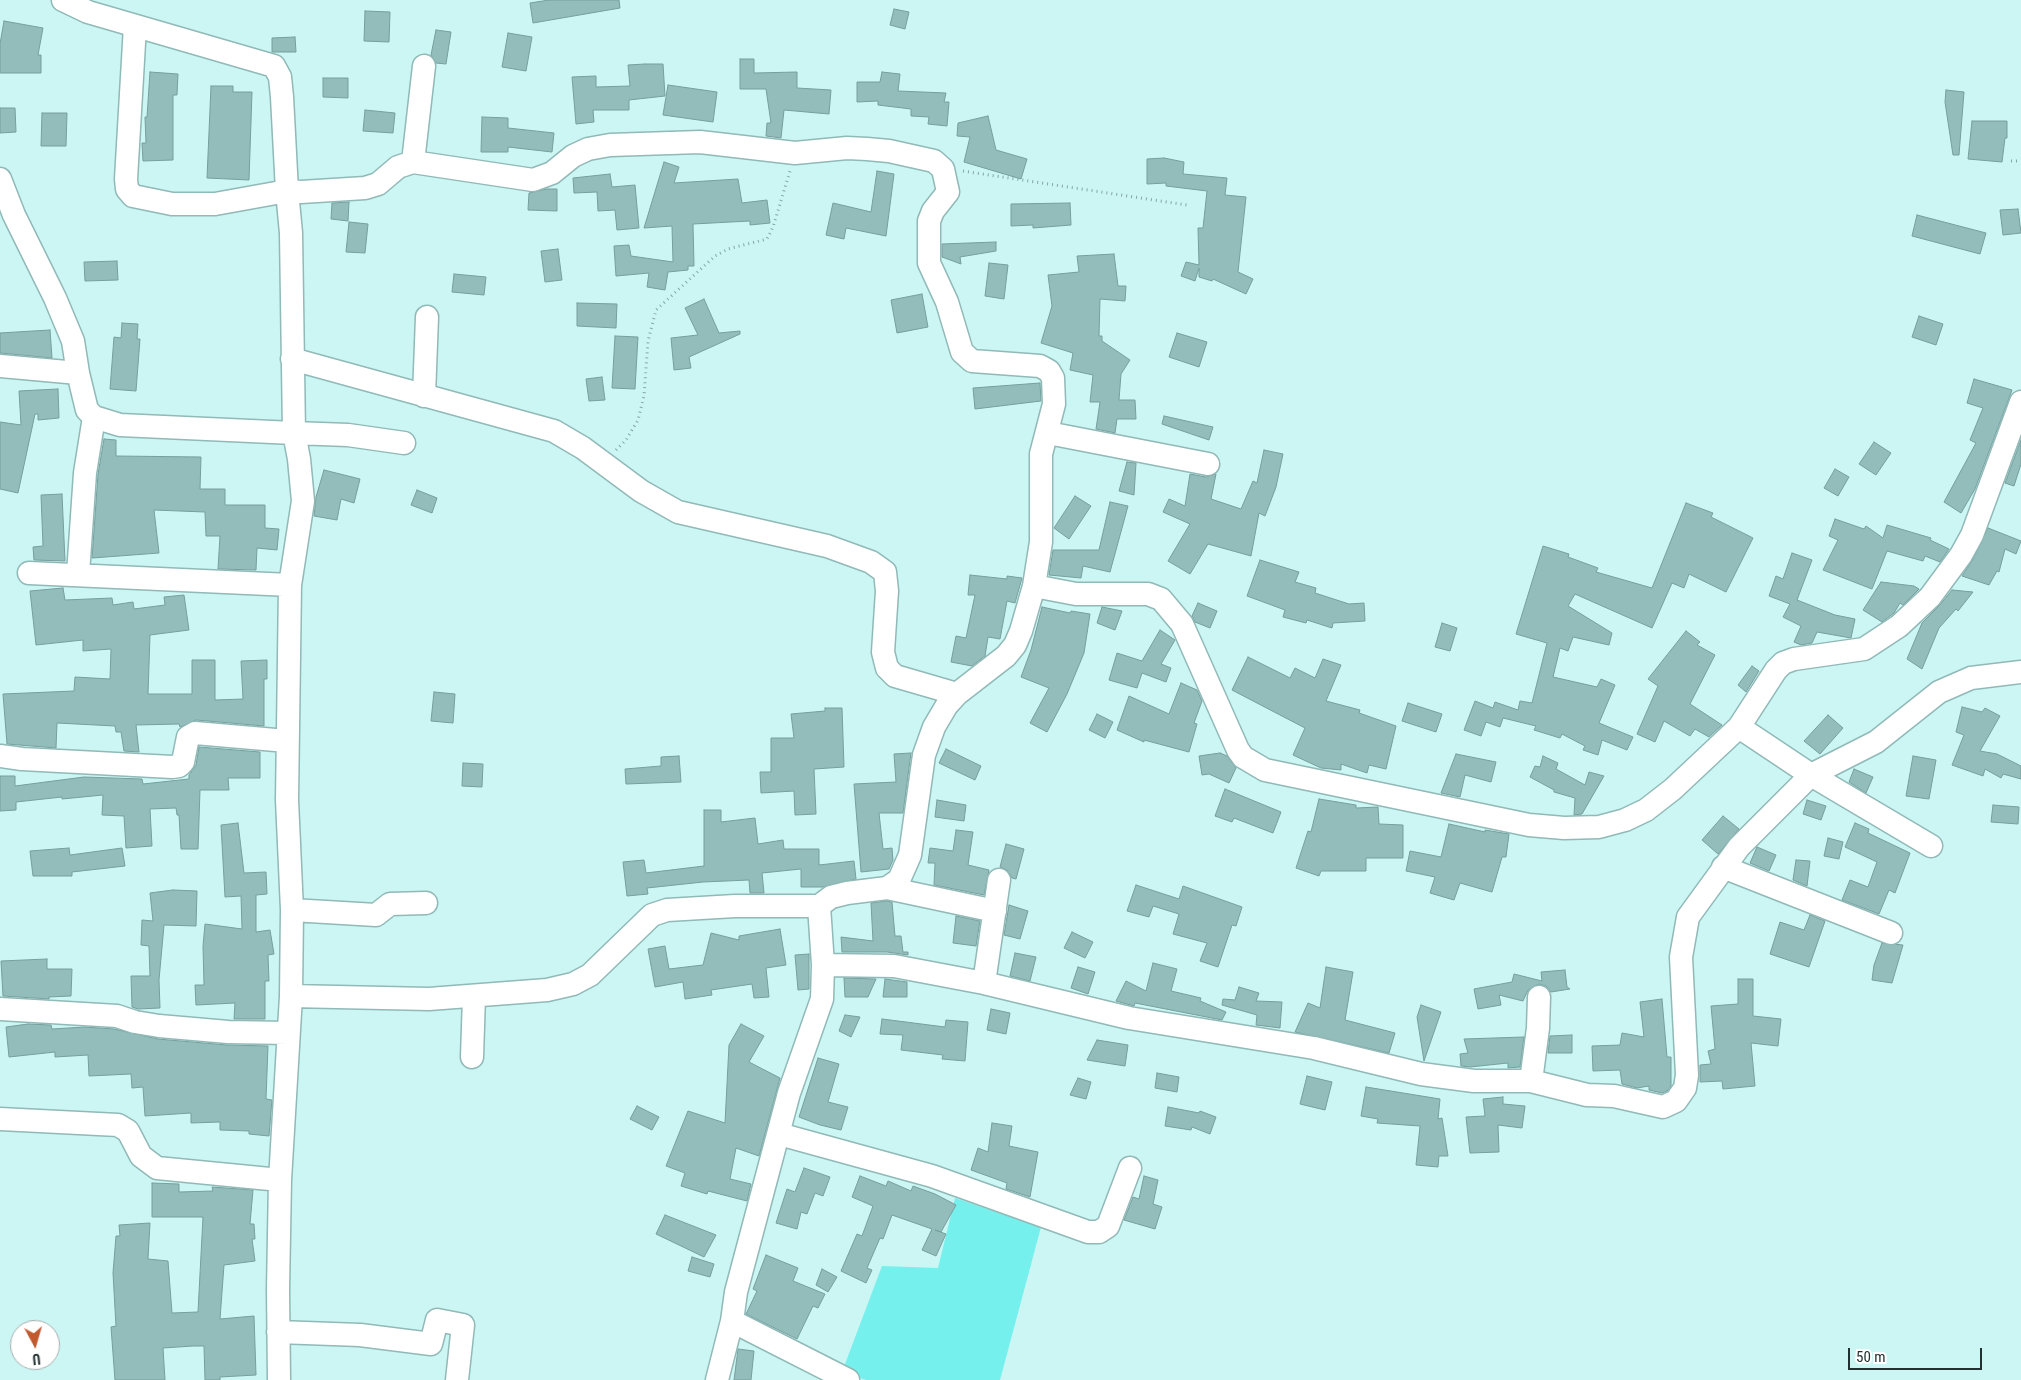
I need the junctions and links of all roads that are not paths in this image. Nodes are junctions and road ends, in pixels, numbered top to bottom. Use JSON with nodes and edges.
{"nodes":[{"id":1,"x":63,"y":0,"type":"edge"},
{"id":2,"x":135,"y":26,"type":"junction"},
{"id":3,"x":424,"y":66,"type":"dead end"},
{"id":4,"x":413,"y":162,"type":"junction"},
{"id":5,"x":0,"y":179,"type":"edge"},
{"id":6,"x":287,"y":191,"type":"junction"},
{"id":7,"x":427,"y":317,"type":"dead end"},
{"id":8,"x":292,"y":359,"type":"junction"},
{"id":9,"x":0,"y":366,"type":"edge"},
{"id":10,"x":78,"y":373,"type":"junction"},
{"id":11,"x":424,"y":396,"type":"junction"},
{"id":12,"x":2021,"y":402,"type":"edge"},
{"id":13,"x":94,"y":417,"type":"junction"},
{"id":14,"x":294,"y":433,"type":"junction"},
{"id":15,"x":1048,"y":433,"type":"junction"},
{"id":16,"x":404,"y":443,"type":"dead end"},
{"id":17,"x":1208,"y":464,"type":"dead end"},
{"id":18,"x":29,"y":574,"type":"dead end"},
{"id":19,"x":78,"y":574,"type":"junction"},
{"id":20,"x":290,"y":585,"type":"junction"},
{"id":21,"x":1034,"y":586,"type":"junction"},
{"id":22,"x":2021,"y":672,"type":"edge"},
{"id":23,"x":957,"y":694,"type":"junction"},
{"id":24,"x":1739,"y":727,"type":"junction"},
{"id":25,"x":287,"y":741,"type":"junction"},
{"id":26,"x":0,"y":756,"type":"edge"},
{"id":27,"x":1811,"y":775,"type":"junction"},
{"id":28,"x":1931,"y":846,"type":"dead end"},
{"id":29,"x":1723,"y":867,"type":"junction"},
{"id":30,"x":999,"y":880,"type":"dead end"},
{"id":31,"x":887,"y":888,"type":"junction"},
{"id":32,"x":426,"y":903,"type":"dead end"},
{"id":33,"x":819,"y":906,"type":"junction"},
{"id":34,"x":292,"y":910,"type":"junction"},
{"id":35,"x":995,"y":911,"type":"junction"},
{"id":36,"x":1891,"y":933,"type":"dead end"},
{"id":37,"x":823,"y":965,"type":"junction"},
{"id":38,"x":984,"y":983,"type":"junction"},
{"id":39,"x":291,"y":996,"type":"junction"},
{"id":40,"x":474,"y":996,"type":"junction"},
{"id":41,"x":1539,"y":997,"type":"dead end"},
{"id":42,"x":0,"y":1009,"type":"edge"},
{"id":43,"x":288,"y":1033,"type":"junction"},
{"id":44,"x":472,"y":1058,"type":"dead end"},
{"id":45,"x":1531,"y":1081,"type":"junction"},
{"id":46,"x":0,"y":1119,"type":"edge"},
{"id":47,"x":778,"y":1134,"type":"junction"},
{"id":48,"x":1130,"y":1168,"type":"dead end"},
{"id":49,"x":280,"y":1180,"type":"junction"},
{"id":50,"x":732,"y":1321,"type":"junction"},
{"id":51,"x":278,"y":1332,"type":"junction"},
{"id":52,"x":279,"y":1380,"type":"edge"},
{"id":53,"x":457,"y":1380,"type":"edge"},
{"id":54,"x":717,"y":1380,"type":"edge"},
{"id":55,"x":848,"y":1380,"type":"edge"}],
"edges":[{"from":1,"to":2,"type":"street"},
{"from":2,"to":6,"type":"street"},
{"from":2,"to":6,"type":"street"},
{"from":3,"to":4,"type":"street"},
{"from":4,"to":6,"type":"street"},
{"from":4,"to":15,"type":"street"},
{"from":5,"to":10,"type":"street"},
{"from":6,"to":8,"type":"street"},
{"from":7,"to":11,"type":"street"},
{"from":8,"to":11,"type":"street"},
{"from":8,"to":14,"type":"street"},
{"from":9,"to":10,"type":"street"},
{"from":10,"to":13,"type":"street"},
{"from":11,"to":23,"type":"street"},
{"from":12,"to":24,"type":"street"},
{"from":13,"to":14,"type":"street"},
{"from":13,"to":19,"type":"street"},
{"from":14,"to":16,"type":"street"},
{"from":14,"to":20,"type":"street"},
{"from":15,"to":17,"type":"street"},
{"from":15,"to":21,"type":"street"},
{"from":18,"to":19,"type":"street"},
{"from":19,"to":20,"type":"street"},
{"from":20,"to":25,"type":"street"},
{"from":21,"to":23,"type":"street"},
{"from":21,"to":24,"type":"street"},
{"from":22,"to":27,"type":"street"},
{"from":23,"to":31,"type":"street"},
{"from":24,"to":27,"type":"street"},
{"from":25,"to":26,"type":"street"},
{"from":25,"to":34,"type":"street"},
{"from":27,"to":28,"type":"street"},
{"from":27,"to":29,"type":"street"},
{"from":29,"to":36,"type":"street"},
{"from":29,"to":45,"type":"street"},
{"from":30,"to":35,"type":"street"},
{"from":31,"to":33,"type":"street"},
{"from":31,"to":35,"type":"street"},
{"from":32,"to":34,"type":"street"},
{"from":33,"to":37,"type":"street"},
{"from":33,"to":40,"type":"street"},
{"from":34,"to":39,"type":"street"},
{"from":35,"to":38,"type":"street"},
{"from":37,"to":38,"type":"street"},
{"from":37,"to":47,"type":"street"},
{"from":38,"to":45,"type":"street"},
{"from":39,"to":40,"type":"street"},
{"from":39,"to":43,"type":"street"},
{"from":40,"to":44,"type":"street"},
{"from":41,"to":45,"type":"street"},
{"from":42,"to":43,"type":"street"},
{"from":43,"to":49,"type":"street"},
{"from":46,"to":49,"type":"street"},
{"from":47,"to":48,"type":"street"},
{"from":47,"to":50,"type":"street"},
{"from":49,"to":51,"type":"street"},
{"from":50,"to":54,"type":"street"},
{"from":50,"to":55,"type":"street"},
{"from":51,"to":52,"type":"street"},
{"from":51,"to":53,"type":"street"}]}
